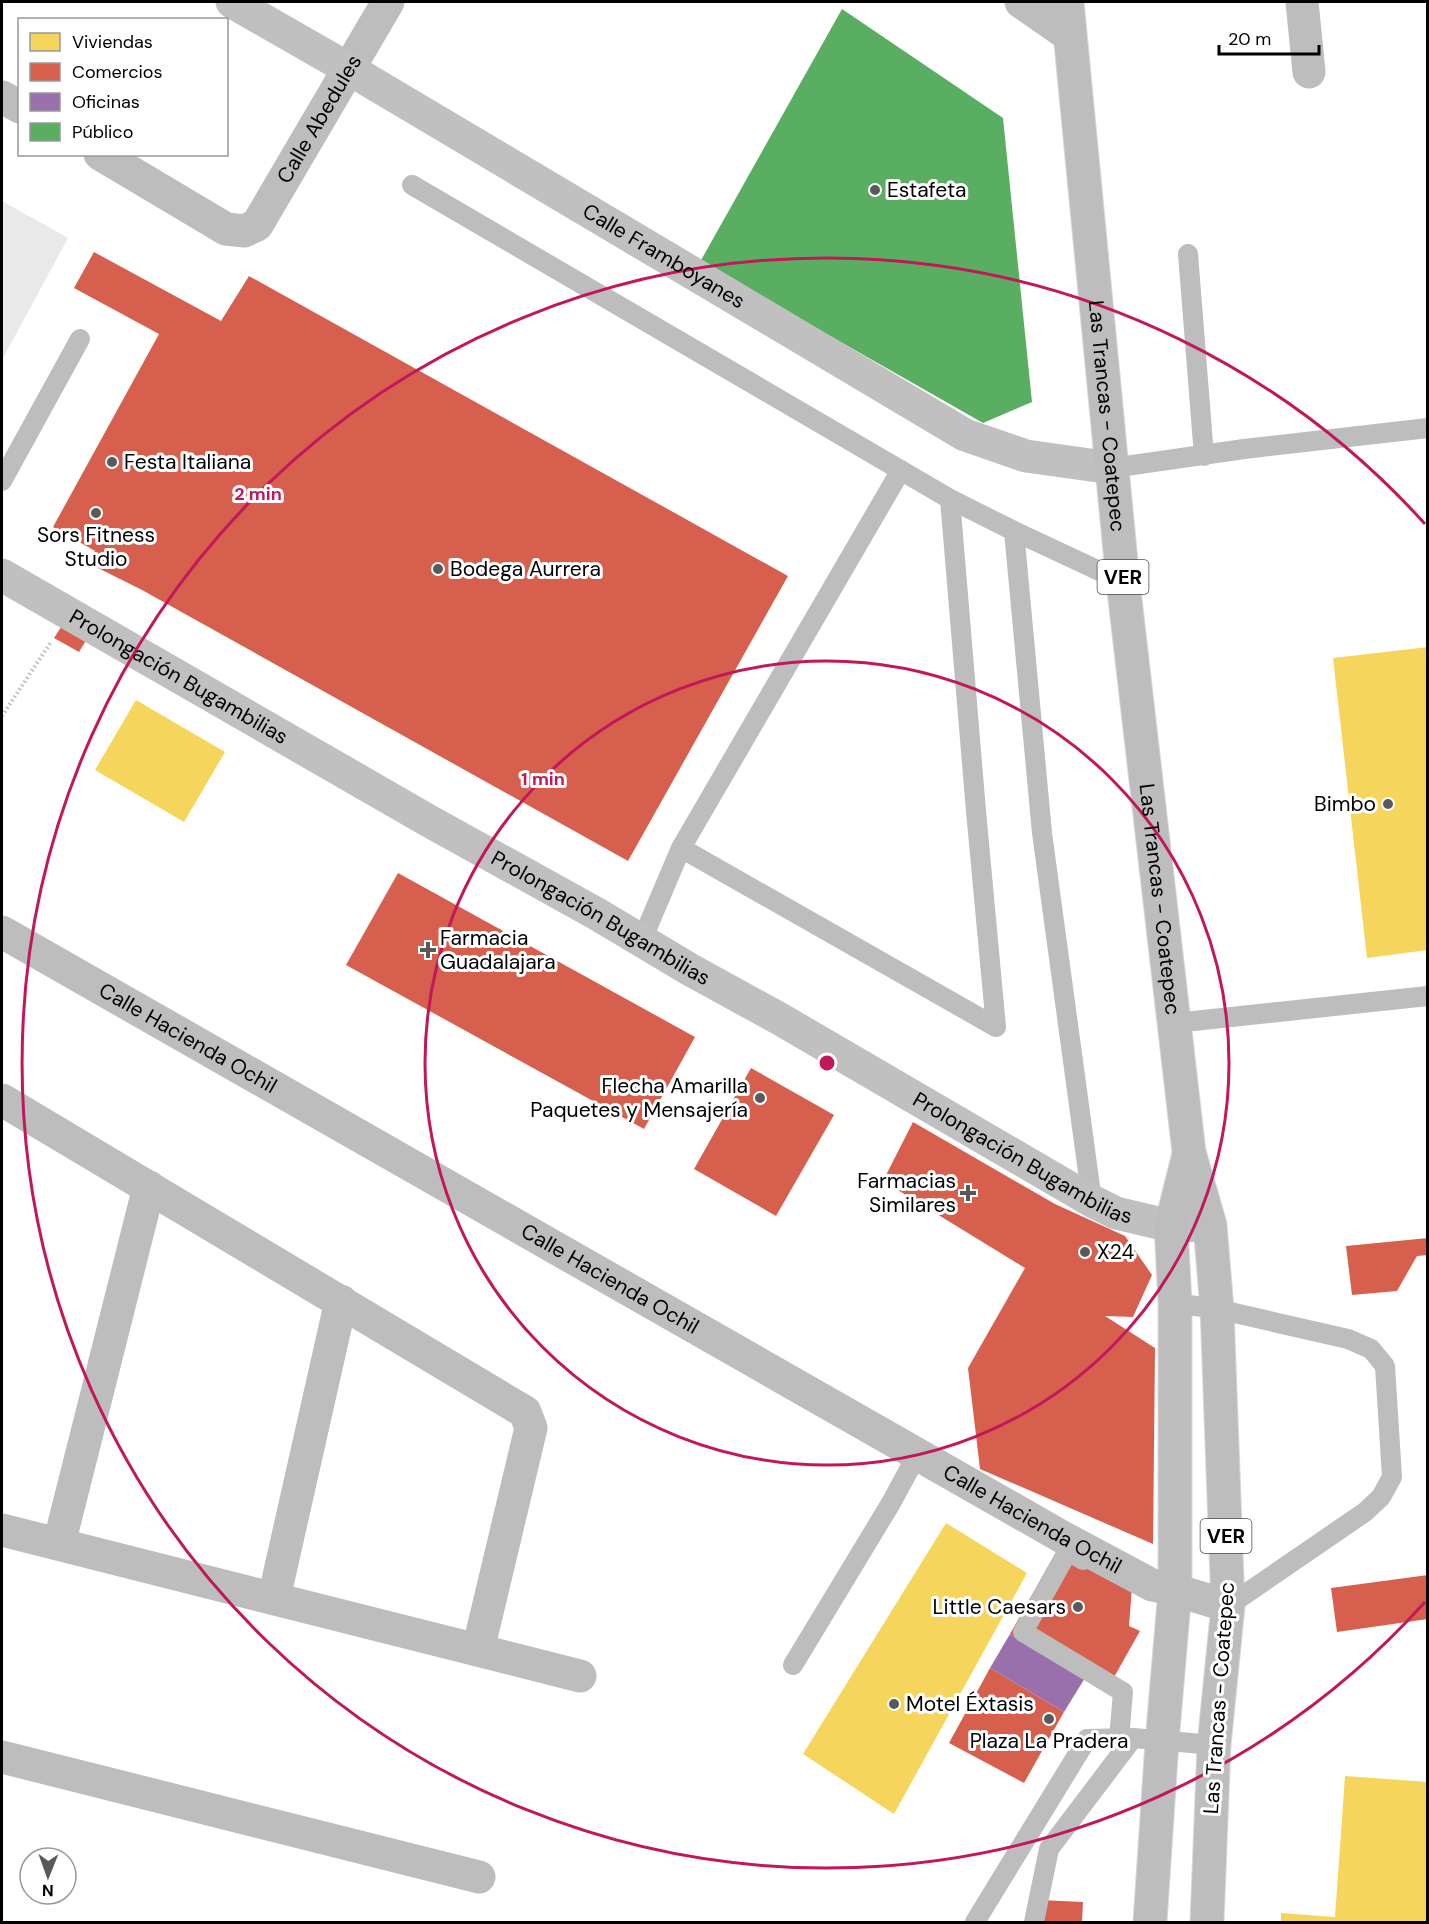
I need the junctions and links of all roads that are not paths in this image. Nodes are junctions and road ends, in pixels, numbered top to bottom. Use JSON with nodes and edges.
{"nodes":[{"id":1,"x":232,"y":2,"type":"edge"},
{"id":2,"x":388,"y":2,"type":"edge"},
{"id":3,"x":1021,"y":2,"type":"edge"},
{"id":4,"x":1067,"y":2,"type":"edge"},
{"id":5,"x":1302,"y":2,"type":"edge"},
{"id":6,"x":1070,"y":36,"type":"junction"},
{"id":7,"x":349,"y":69,"type":"junction"},
{"id":8,"x":1309,"y":72,"type":"dead end"},
{"id":9,"x":2,"y":97,"type":"edge"},
{"id":10,"x":18,"y":106,"type":"edge"},
{"id":11,"x":103,"y":156,"type":"edge"},
{"id":12,"x":412,"y":185,"type":"dead end"},
{"id":13,"x":1188,"y":254,"type":"dead end"},
{"id":14,"x":80,"y":339,"type":"dead end"},
{"id":15,"x":1428,"y":428,"type":"edge"},
{"id":16,"x":1204,"y":456,"type":"junction"},
{"id":17,"x":1112,"y":468,"type":"junction"},
{"id":18,"x":901,"y":470,"type":"junction"},
{"id":19,"x":2,"y":481,"type":"edge"},
{"id":20,"x":950,"y":499,"type":"junction"},
{"id":21,"x":1014,"y":531,"type":"junction"},
{"id":22,"x":2,"y":575,"type":"edge"},
{"id":23,"x":1123,"y":582,"type":"junction"},
{"id":24,"x":681,"y":848,"type":"junction"},
{"id":25,"x":2,"y":932,"type":"edge"},
{"id":26,"x":642,"y":940,"type":"junction"},
{"id":27,"x":1428,"y":996,"type":"edge"},
{"id":28,"x":1175,"y":1023,"type":"junction"},
{"id":29,"x":2,"y":1100,"type":"edge"},
{"id":30,"x":1189,"y":1152,"type":"junction"},
{"id":31,"x":149,"y":1187,"type":"junction"},
{"id":32,"x":1092,"y":1201,"type":"junction"},
{"id":33,"x":1210,"y":1225,"type":"junction"},
{"id":34,"x":1171,"y":1226,"type":"junction"},
{"id":35,"x":341,"y":1301,"type":"junction"},
{"id":36,"x":1175,"y":1303,"type":"junction"},
{"id":37,"x":1217,"y":1309,"type":"junction"},
{"id":38,"x":917,"y":1455,"type":"junction"},
{"id":39,"x":2,"y":1530,"type":"edge"},
{"id":40,"x":59,"y":1544,"type":"junction"},
{"id":41,"x":274,"y":1598,"type":"junction"},
{"id":42,"x":1174,"y":1601,"type":"junction"},
{"id":43,"x":1228,"y":1606,"type":"junction"},
{"id":44,"x":478,"y":1650,"type":"junction"},
{"id":45,"x":793,"y":1665,"type":"dead end"},
{"id":46,"x":580,"y":1676,"type":"dead end"},
{"id":47,"x":1138,"y":1739,"type":"junction"},
{"id":48,"x":1214,"y":1745,"type":"junction"},
{"id":49,"x":2,"y":1757,"type":"edge"},
{"id":50,"x":1030,"y":1831,"type":"junction"},
{"id":51,"x":1049,"y":1849,"type":"junction"},
{"id":52,"x":479,"y":1877,"type":"dead end"},
{"id":53,"x":975,"y":1923,"type":"edge"},
{"id":54,"x":1034,"y":1923,"type":"edge"},
{"id":55,"x":1150,"y":1923,"type":"edge"},
{"id":56,"x":1207,"y":1923,"type":"edge"}],
"edges":[{"from":1,"to":7,"type":"street","name":"Calle Framboyanes"},
{"from":2,"to":7,"type":"street","name":"Calle Abedules"},
{"from":3,"to":6,"type":"street"},
{"from":4,"to":6,"type":"street","name":"Las Trancas - Coatepec","number":"VER"},
{"from":5,"to":8,"type":"street"},
{"from":6,"to":17,"type":"street","name":"Las Trancas - Coatepec","number":"VER"},
{"from":7,"to":11,"type":"street","name":"Calle Abedules"},
{"from":7,"to":17,"type":"street","name":"Calle Framboyanes"},
{"from":9,"to":10,"type":"street"},
{"from":12,"to":18,"type":"lane"},
{"from":13,"to":16,"type":"lane"},
{"from":14,"to":19,"type":"lane"},
{"from":15,"to":16,"type":"lane"},
{"from":16,"to":17,"type":"lane"},
{"from":17,"to":23,"type":"street","name":"Las Trancas - Coatepec","number":"VER"},
{"from":18,"to":20,"type":"lane"},
{"from":18,"to":24,"type":"lane"},
{"from":20,"to":21,"type":"lane"},
{"from":20,"to":24,"type":"lane"},
{"from":21,"to":23,"type":"lane"},
{"from":21,"to":32,"type":"lane"},
{"from":22,"to":26,"type":"street","name":"Prolongación Bugambilias"},
{"from":23,"to":28,"type":"street","name":"Las Trancas - Coatepec","number":"VER"},
{"from":24,"to":26,"type":"lane"},
{"from":25,"to":38,"type":"street","name":"Calle Hacienda Ochil"},
{"from":26,"to":32,"type":"street","name":"Prolongación Bugambilias"},
{"from":27,"to":28,"type":"lane"},
{"from":28,"to":30,"type":"street","name":"Las Trancas - Coatepec","number":"VER"},
{"from":29,"to":31,"type":"street"},
{"from":30,"to":33,"type":"street","name":"Las Trancas - Coatepec","number":"VER"},
{"from":30,"to":34,"type":"street","name":"Las Trancas - Coatepec"},
{"from":31,"to":35,"type":"street"},
{"from":31,"to":40,"type":"street"},
{"from":32,"to":34,"type":"street","name":"Prolongación Bugambilias"},
{"from":33,"to":34,"type":"street","name":"Prolongación Bugambilias"},
{"from":33,"to":37,"type":"street","name":"Las Trancas - Coatepec","number":"VER"},
{"from":34,"to":36,"type":"street","name":"Las Trancas - Coatepec","number":"VER"},
{"from":35,"to":41,"type":"street"},
{"from":35,"to":44,"type":"street"},
{"from":36,"to":37,"type":"lane"},
{"from":36,"to":42,"type":"street","name":"Las Trancas - Coatepec","number":"VER"},
{"from":37,"to":43,"type":"street","name":"Las Trancas - Coatepec","number":"VER"},
{"from":37,"to":43,"type":"lane"},
{"from":38,"to":42,"type":"street","name":"Calle Hacienda Ochil"},
{"from":38,"to":45,"type":"lane"},
{"from":39,"to":40,"type":"street"},
{"from":40,"to":41,"type":"street"},
{"from":41,"to":44,"type":"street"},
{"from":42,"to":43,"type":"street","name":"Calle Hacienda Ochil"},
{"from":42,"to":47,"type":"street","name":"Las Trancas - Coatepec","number":"VER"},
{"from":42,"to":47,"type":"lane"},
{"from":43,"to":48,"type":"street","name":"Las Trancas - Coatepec","number":"VER"},
{"from":44,"to":46,"type":"street"},
{"from":47,"to":48,"type":"lane"},
{"from":47,"to":50,"type":"lane"},
{"from":47,"to":51,"type":"lane"},
{"from":47,"to":55,"type":"street","name":"Las Trancas - Coatepec","number":"VER"},
{"from":48,"to":56,"type":"street","name":"Las Trancas - Coatepec","number":"VER"},
{"from":49,"to":52,"type":"street"},
{"from":50,"to":51,"type":"lane"},
{"from":50,"to":53,"type":"lane"},
{"from":51,"to":54,"type":"lane"}]}
